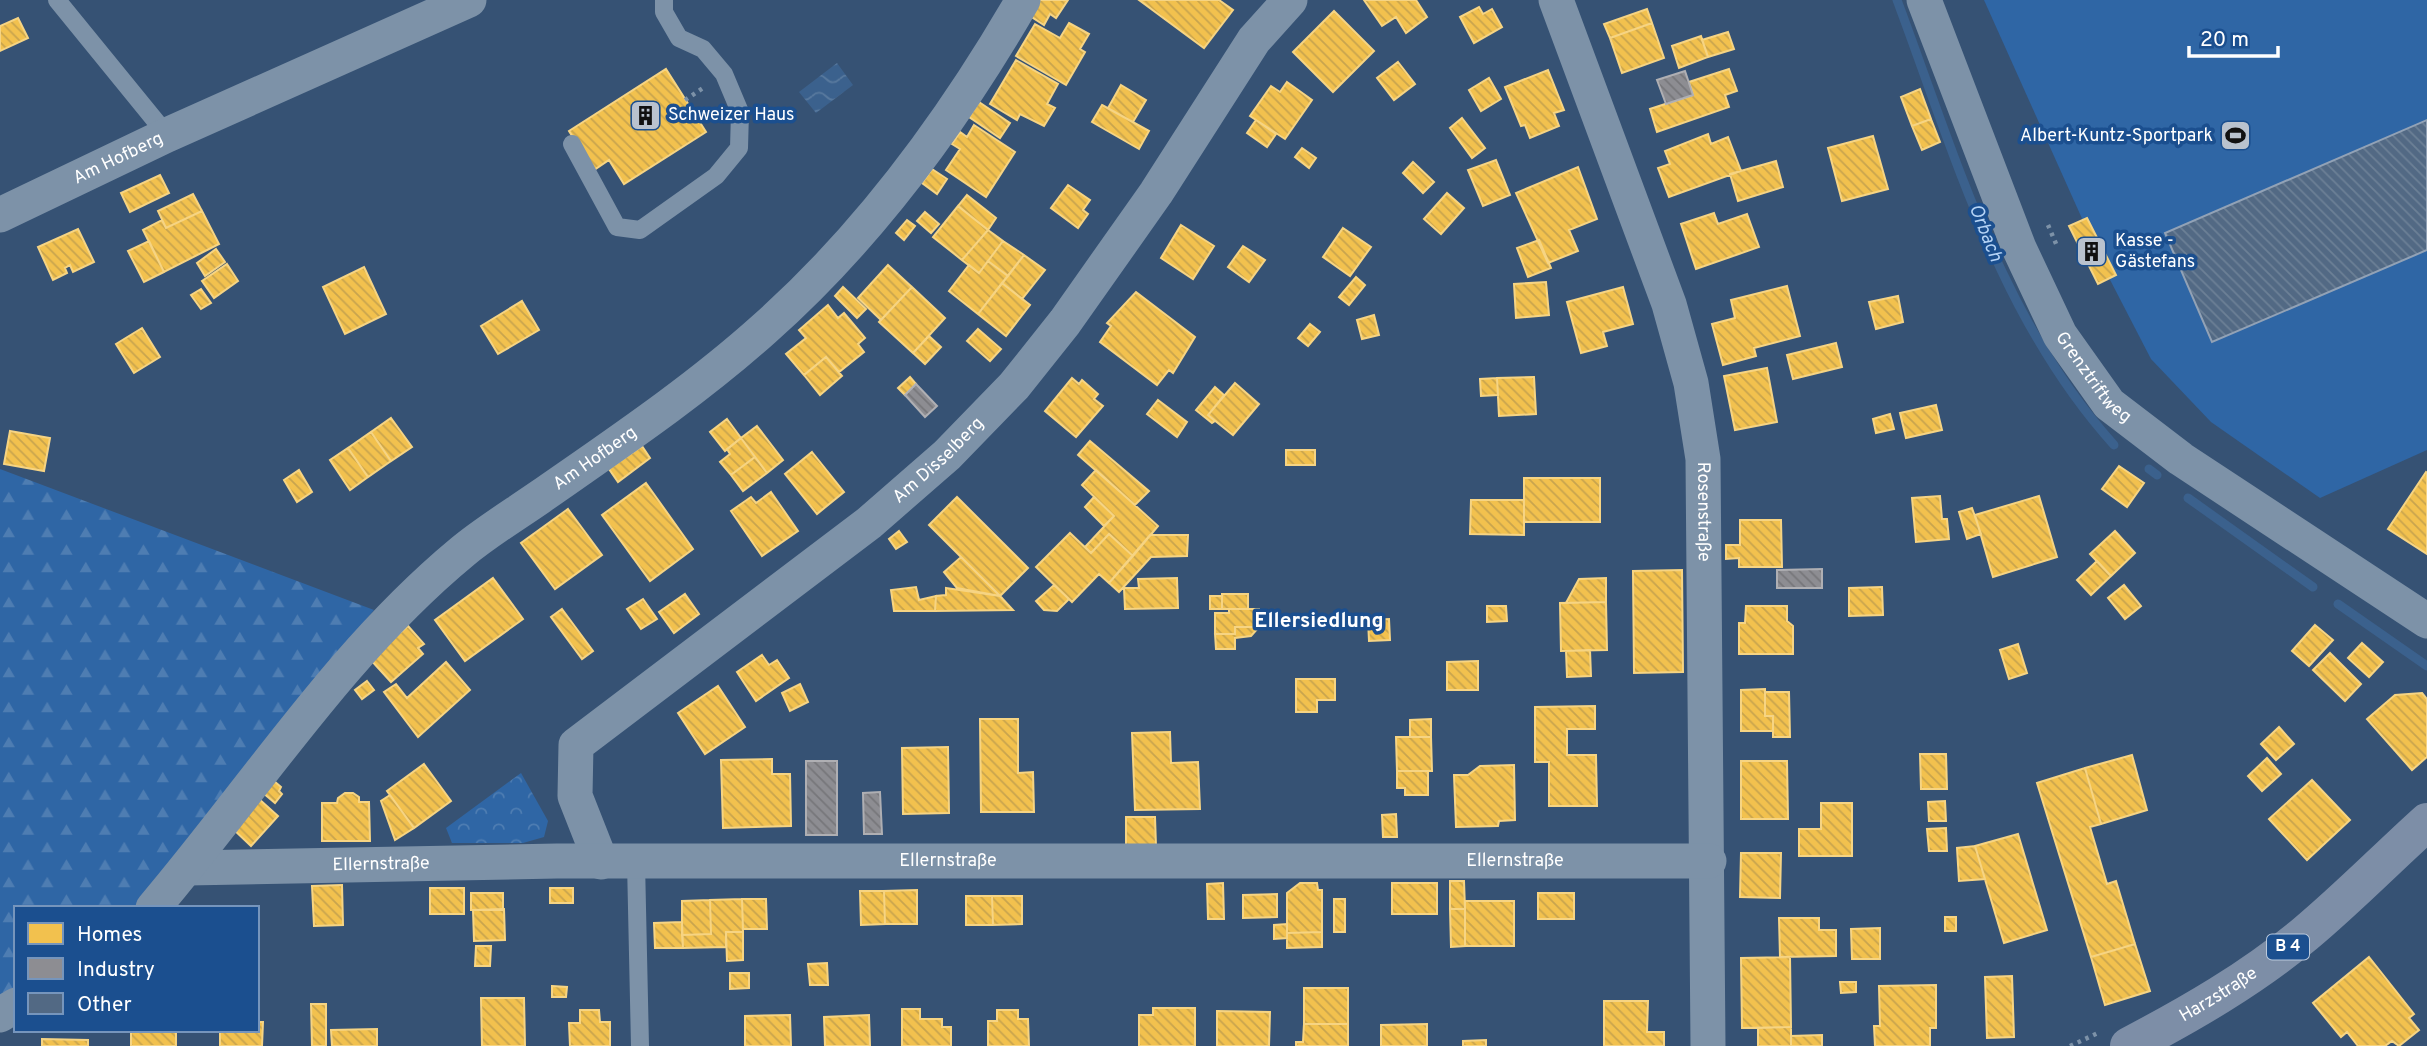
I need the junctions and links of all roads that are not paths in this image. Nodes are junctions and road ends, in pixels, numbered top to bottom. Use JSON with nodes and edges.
{"nodes":[{"id":1,"x":57,"y":0,"type":"edge"},
{"id":2,"x":469,"y":0,"type":"edge"},
{"id":3,"x":664,"y":0,"type":"edge"},
{"id":4,"x":1023,"y":0,"type":"edge"},
{"id":5,"x":1290,"y":0,"type":"edge"},
{"id":6,"x":1556,"y":0,"type":"edge"},
{"id":7,"x":1924,"y":0,"type":"edge"},
{"id":8,"x":167,"y":135,"type":"junction"},
{"id":9,"x":572,"y":144,"type":"dead end"},
{"id":10,"x":0,"y":215,"type":"edge"},
{"id":11,"x":2427,"y":621,"type":"edge"},
{"id":12,"x":2427,"y":822,"type":"edge"},
{"id":13,"x":601,"y":862,"type":"junction"},
{"id":14,"x":636,"y":862,"type":"junction"},
{"id":15,"x":1709,"y":862,"type":"junction"},
{"id":16,"x":187,"y":868,"type":"junction"},
{"id":17,"x":155,"y":906,"type":"edge"},
{"id":18,"x":640,"y":1046,"type":"edge"},
{"id":19,"x":1708,"y":1046,"type":"edge"},
{"id":20,"x":2129,"y":1046,"type":"edge"}],
"edges":[{"from":1,"to":8,"type":"lane"},
{"from":2,"to":8,"type":"street","name":"Am Hofberg"},
{"from":3,"to":9,"type":"lane"},
{"from":4,"to":16,"type":"street","name":"Am Hofberg"},
{"from":5,"to":13,"type":"street","name":"Am Disselberg"},
{"from":6,"to":15,"type":"street","name":"Rosenstraße"},
{"from":7,"to":11,"type":"street","name":"Grenztriftweg"},
{"from":8,"to":10,"type":"street","name":"Am Hofberg"},
{"from":12,"to":20,"type":"main road","name":"Harzstraße","number":"B 4"},
{"from":13,"to":14,"type":"street","name":"Ellernstraße"},
{"from":13,"to":16,"type":"street","name":"Ellernstraße"},
{"from":14,"to":15,"type":"street","name":"Ellernstraße"},
{"from":14,"to":18,"type":"lane"},
{"from":15,"to":19,"type":"street","name":"Rosenstraße"},
{"from":16,"to":17,"type":"street","name":"Am Hofberg"}]}
